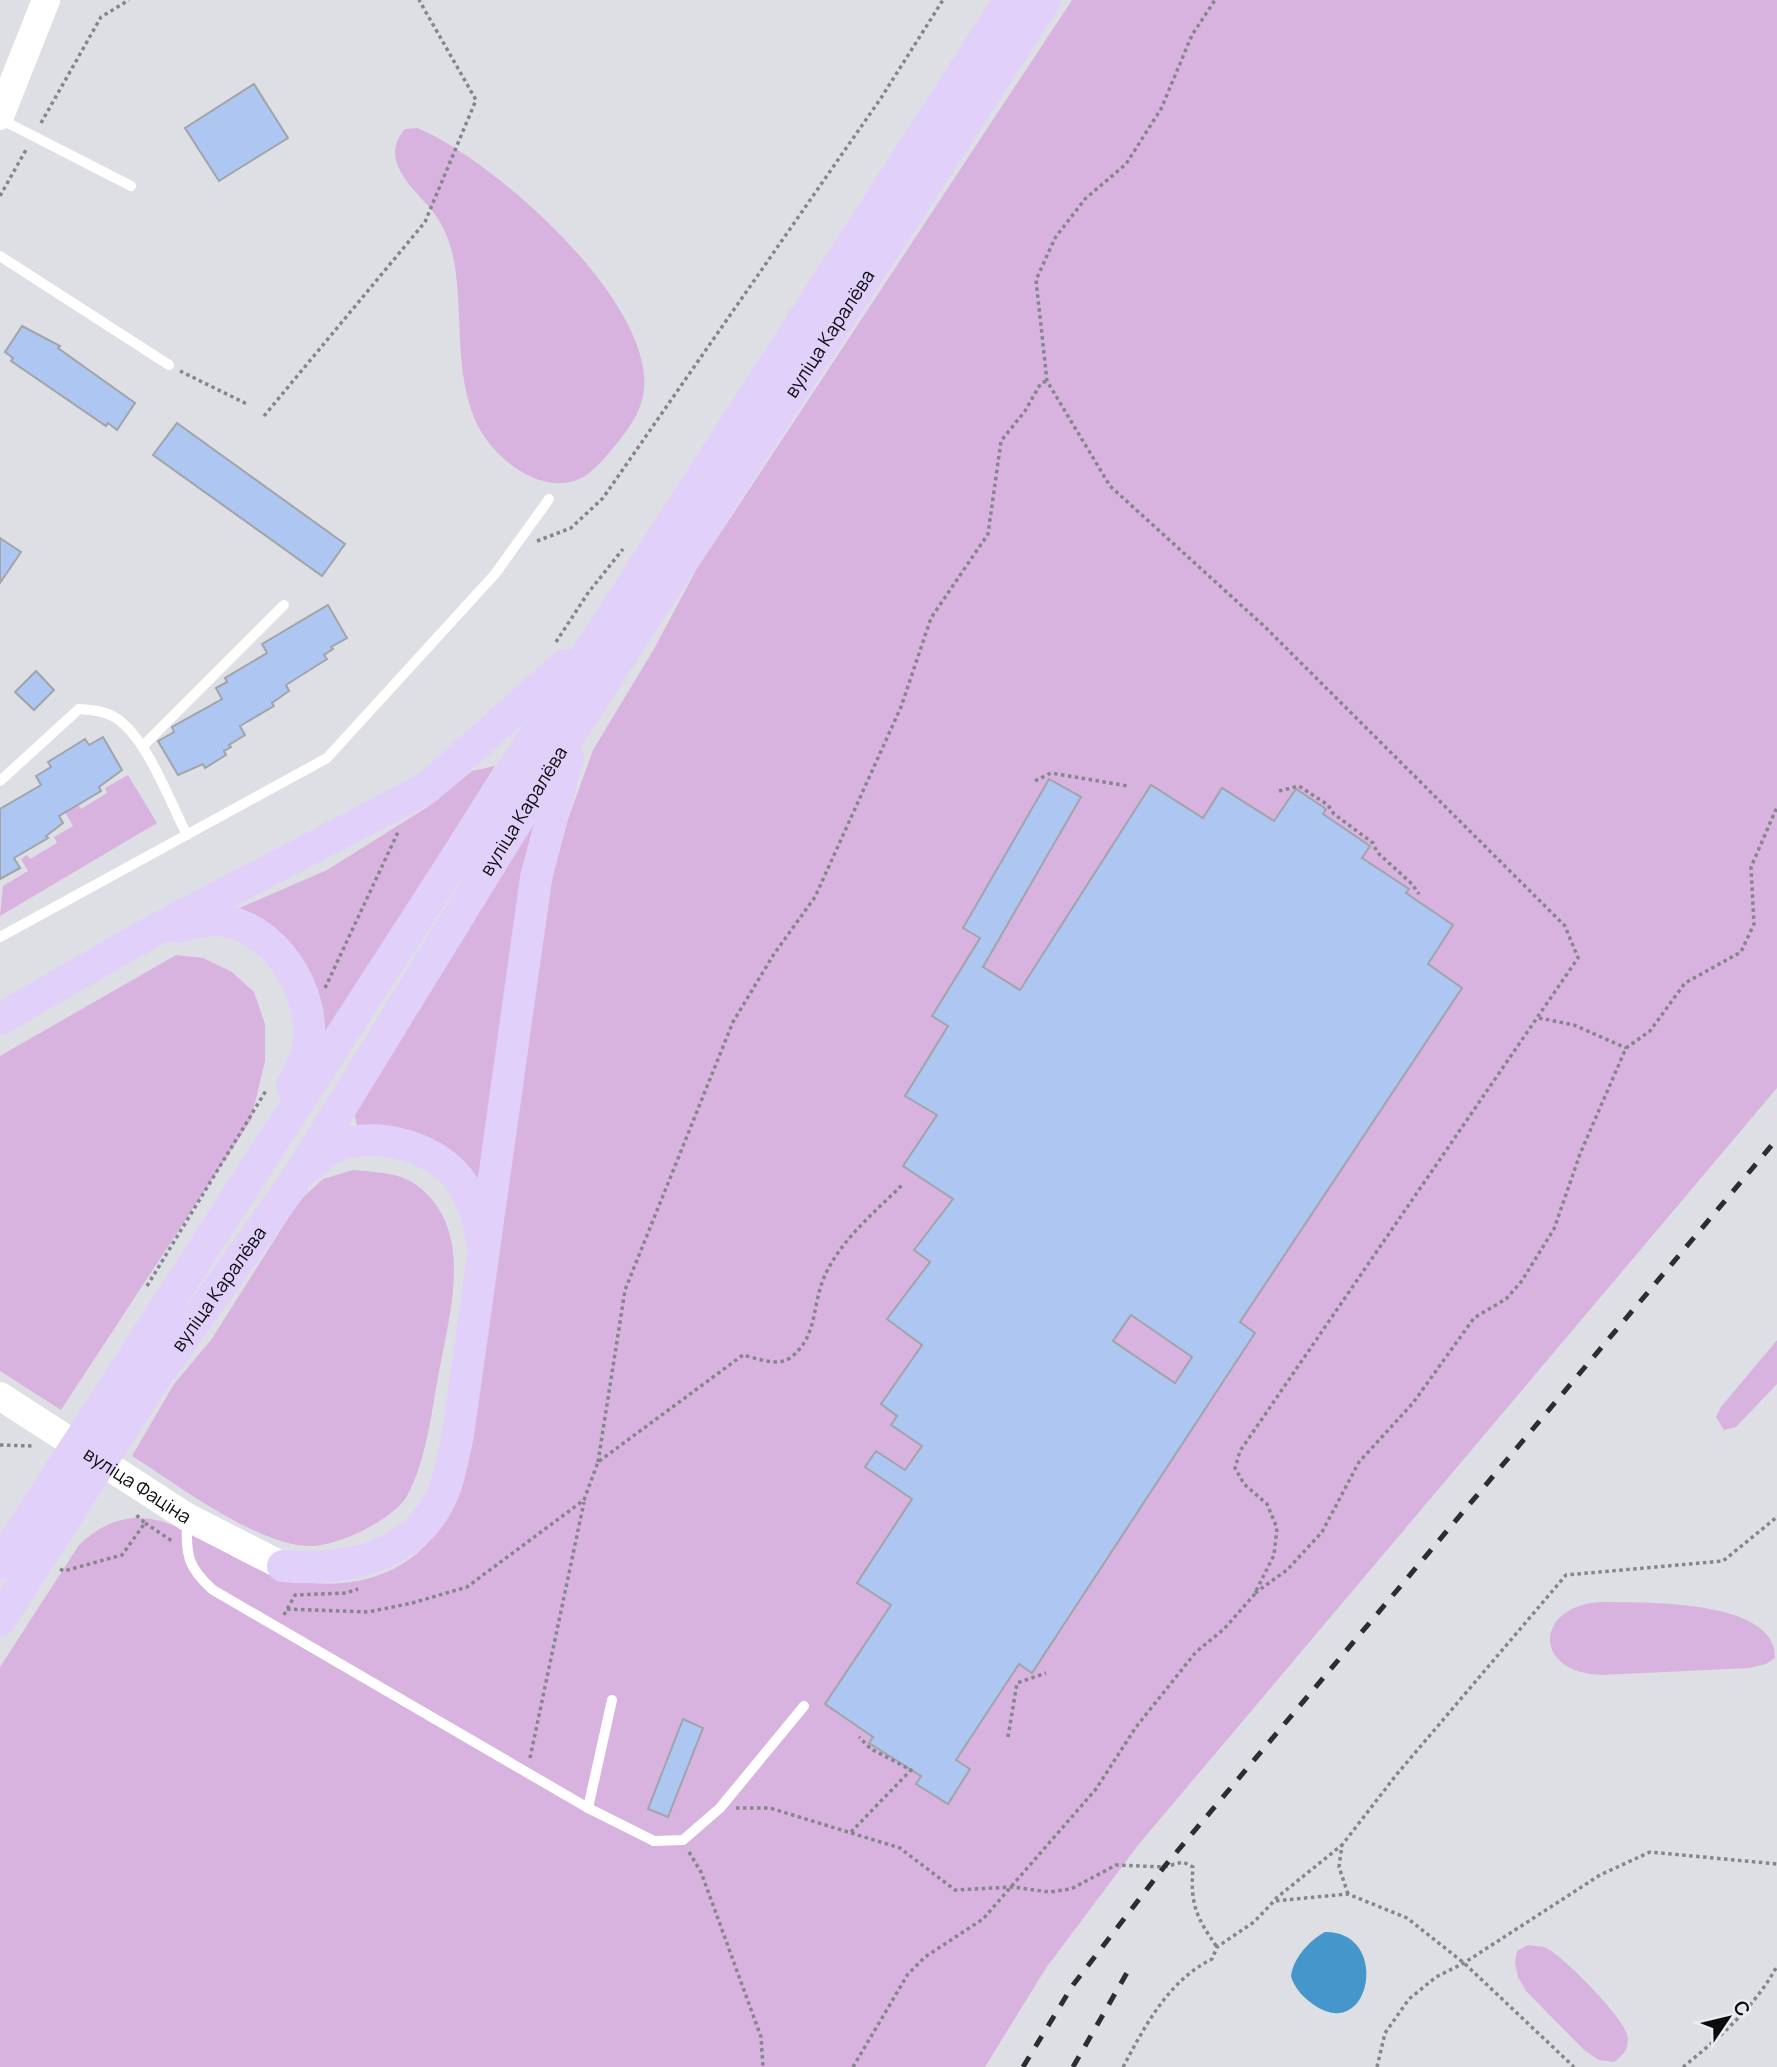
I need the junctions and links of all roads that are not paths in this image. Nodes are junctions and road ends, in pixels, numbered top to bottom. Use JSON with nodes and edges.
{"nodes":[{"id":1,"x":46,"y":0,"type":"edge"},
{"id":2,"x":1010,"y":0,"type":"edge"},
{"id":3,"x":1045,"y":0,"type":"edge"},
{"id":4,"x":0,"y":117,"type":"edge"},
{"id":5,"x":131,"y":186,"type":"dead end"},
{"id":6,"x":0,"y":256,"type":"edge"},
{"id":7,"x":169,"y":365,"type":"road end"},
{"id":8,"x":548,"y":499,"type":"dead end"},
{"id":9,"x":284,"y":605,"type":"dead end"},
{"id":10,"x":595,"y":639,"type":"junction"},
{"id":11,"x":576,"y":725,"type":"junction"},
{"id":12,"x":143,"y":746,"type":"junction"},
{"id":13,"x":0,"y":781,"type":"edge"},
{"id":14,"x":187,"y":835,"type":"junction"},
{"id":15,"x":153,"y":931,"type":"junction"},
{"id":16,"x":0,"y":937,"type":"edge"},
{"id":17,"x":0,"y":1019,"type":"edge"},
{"id":18,"x":263,"y":1155,"type":"junction"},
{"id":19,"x":300,"y":1174,"type":"junction"},
{"id":20,"x":485,"y":1253,"type":"junction"},
{"id":21,"x":141,"y":1373,"type":"junction"},
{"id":22,"x":0,"y":1396,"type":"edge"},
{"id":23,"x":187,"y":1517,"type":"junction"},
{"id":24,"x":43,"y":1526,"type":"junction"},
{"id":25,"x":0,"y":1564,"type":"edge"},
{"id":26,"x":283,"y":1566,"type":"joint"},
{"id":27,"x":0,"y":1620,"type":"edge"},
{"id":28,"x":612,"y":1700,"type":"dead end"},
{"id":29,"x":804,"y":1706,"type":"dead end"},
{"id":30,"x":588,"y":1808,"type":"junction"}],
"edges":[{"from":1,"to":4,"type":"main road"},
{"from":2,"to":10,"type":"main road","name":"вуліца Каралёва"},
{"from":3,"to":11,"type":"main road","name":"вуліца Каралёва"},
{"from":4,"to":5,"type":"lane"},
{"from":6,"to":7,"type":"lane"},
{"from":8,"to":14,"type":"lane"},
{"from":9,"to":12,"type":"lane"},
{"from":10,"to":15,"type":"main road"},
{"from":10,"to":18,"type":"main road","name":"вуліца Каралёва"},
{"from":11,"to":19,"type":"main road","name":"вуліца Каралёва"},
{"from":11,"to":20,"type":"main road"},
{"from":12,"to":13,"type":"lane"},
{"from":12,"to":14,"type":"lane"},
{"from":14,"to":16,"type":"lane"},
{"from":15,"to":17,"type":"main road"},
{"from":15,"to":18,"type":"main road"},
{"from":18,"to":21,"type":"main road","name":"вуліца Каралёва"},
{"from":19,"to":20,"type":"main road"},
{"from":19,"to":21,"type":"main road","name":"вуліца Каралёва"},
{"from":20,"to":26,"type":"main road"},
{"from":21,"to":24,"type":"main road","name":"вуліца Каралёва"},
{"from":22,"to":23,"type":"main road","name":"вуліца Фаціна"},
{"from":23,"to":26,"type":"main road","name":"вуліца Фаціна"},
{"from":23,"to":30,"type":"lane"},
{"from":24,"to":25,"type":"main road","name":"вуліца Каралёва"},
{"from":24,"to":27,"type":"main road","name":"вуліца Каралёва"},
{"from":28,"to":30,"type":"lane"},
{"from":29,"to":30,"type":"lane"}]}
